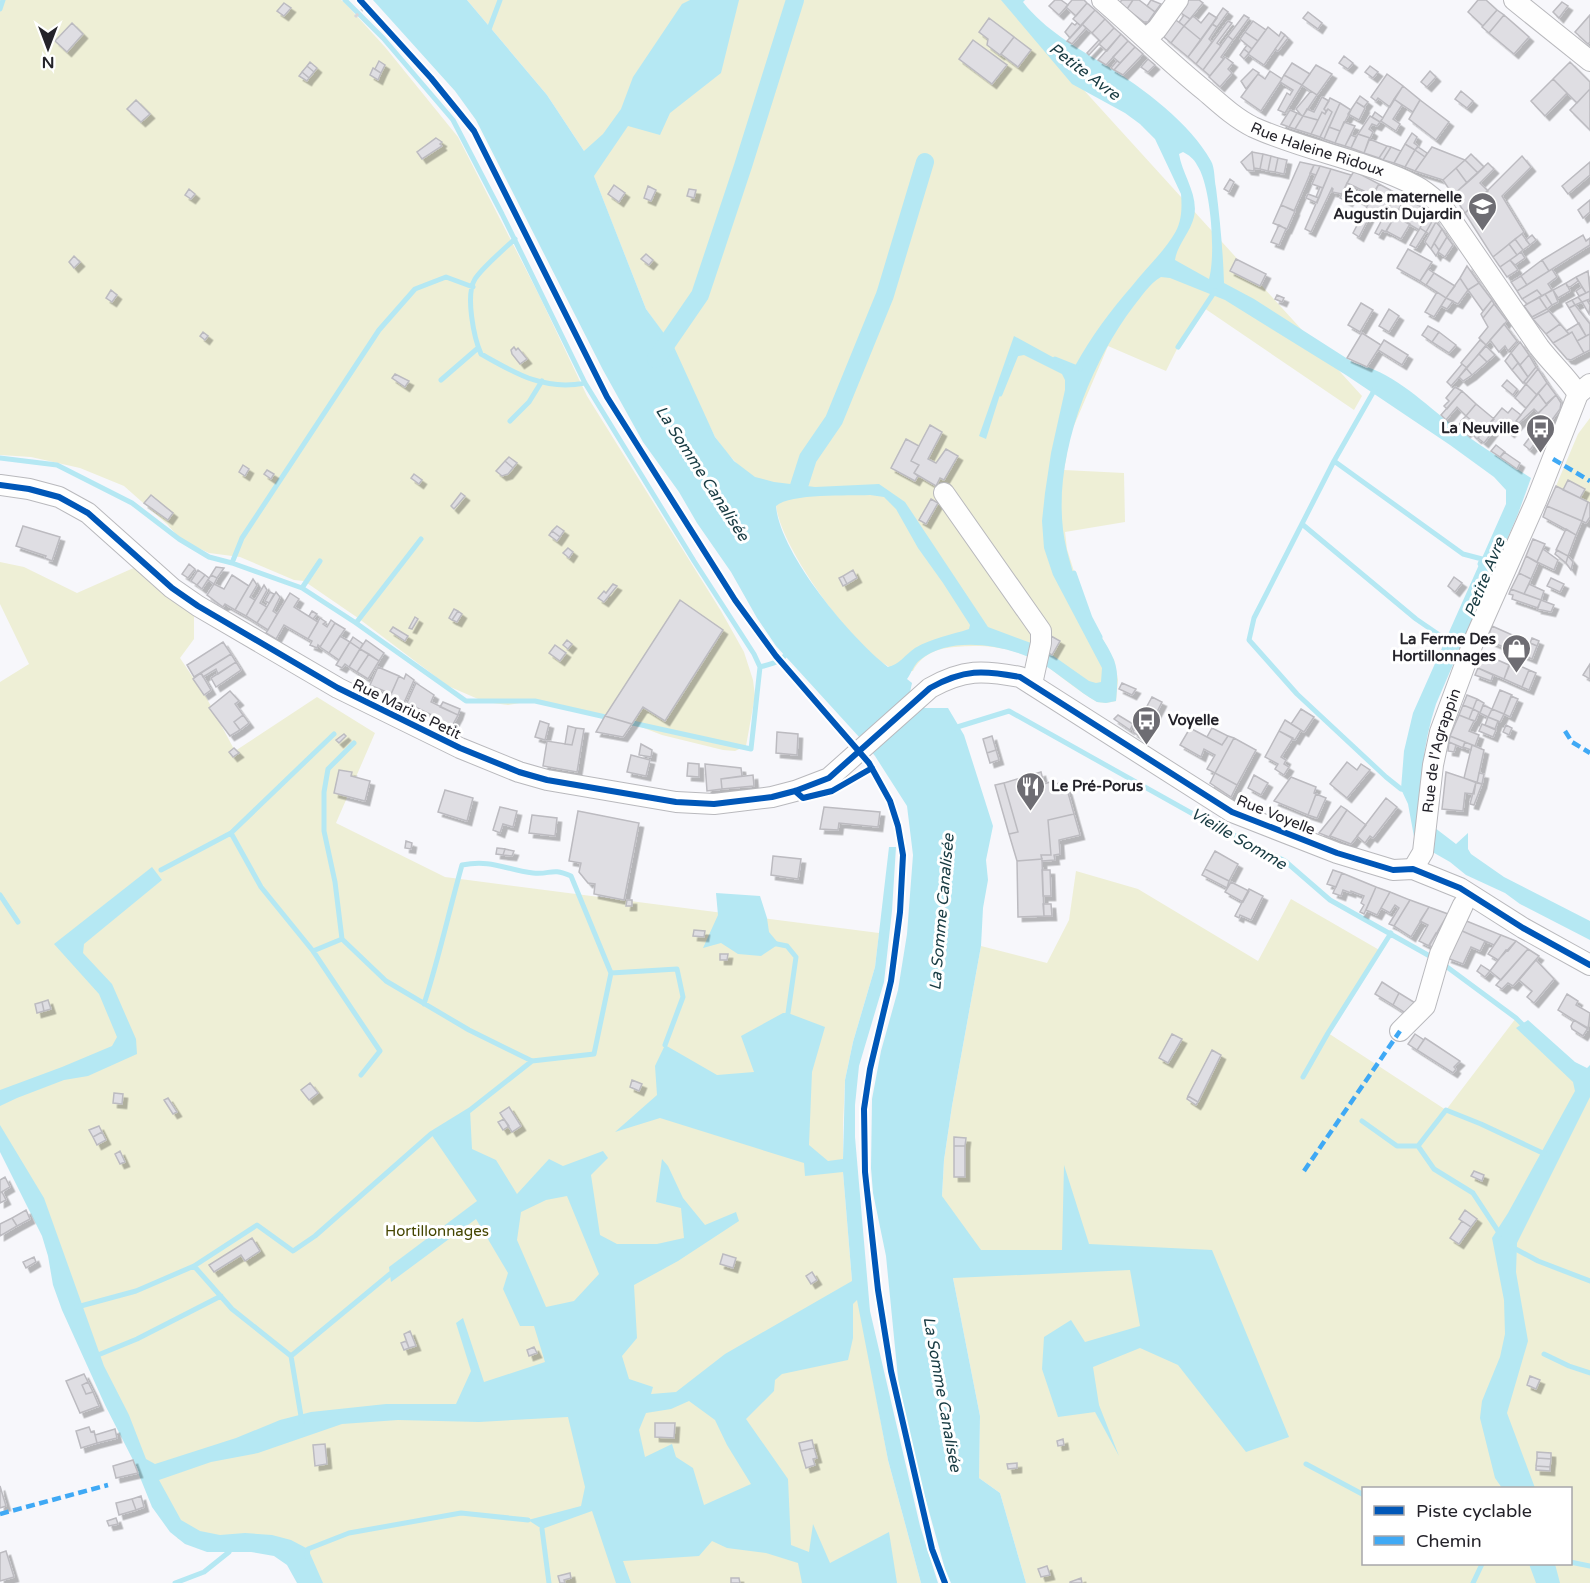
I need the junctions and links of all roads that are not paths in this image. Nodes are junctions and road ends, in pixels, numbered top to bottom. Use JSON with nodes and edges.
{"nodes":[{"id":1,"x":1102,"y":0,"type":"edge"},
{"id":2,"x":1178,"y":0,"type":"edge"},
{"id":3,"x":1514,"y":0,"type":"edge"},
{"id":4,"x":1147,"y":38,"type":"junction"},
{"id":5,"x":1590,"y":61,"type":"edge"},
{"id":6,"x":1584,"y":389,"type":"edge"},
{"id":7,"x":0,"y":485,"type":"edge"},
{"id":8,"x":944,"y":493,"type":"dead end"},
{"id":9,"x":1034,"y":675,"type":"junction"},
{"id":10,"x":930,"y":687,"type":"joint"},
{"id":11,"x":1413,"y":869,"type":"junction"},
{"id":12,"x":1463,"y":905,"type":"junction"},
{"id":13,"x":1523,"y":928,"type":"junction"},
{"id":14,"x":1590,"y":965,"type":"edge"},
{"id":15,"x":1400,"y":1031,"type":"dead end"}],
"edges":[{"from":1,"to":4,"type":"street","name":"Rue Haleine Ridoux"},
{"from":2,"to":4,"type":"street"},
{"from":3,"to":5,"type":"street"},
{"from":4,"to":6,"type":"street","name":"Rue Haleine Ridoux"},
{"from":6,"to":11,"type":"street","name":"Rue de l'Agrappin"},
{"from":7,"to":10,"type":"street","name":"Rue Marius Petit"},
{"from":8,"to":9,"type":"street"},
{"from":9,"to":10,"type":"street","name":"Rue Voyelle"},
{"from":9,"to":11,"type":"street","name":"Rue Voyelle"},
{"from":11,"to":12,"type":"street","name":"Rue Voyelle"},
{"from":11,"to":13,"type":"street","name":"Rue Voyelle"},
{"from":12,"to":13,"type":"street","name":"Rue Voyelle"},
{"from":12,"to":15,"type":"street"},
{"from":13,"to":14,"type":"street","name":"Rue Voyelle"}]}
